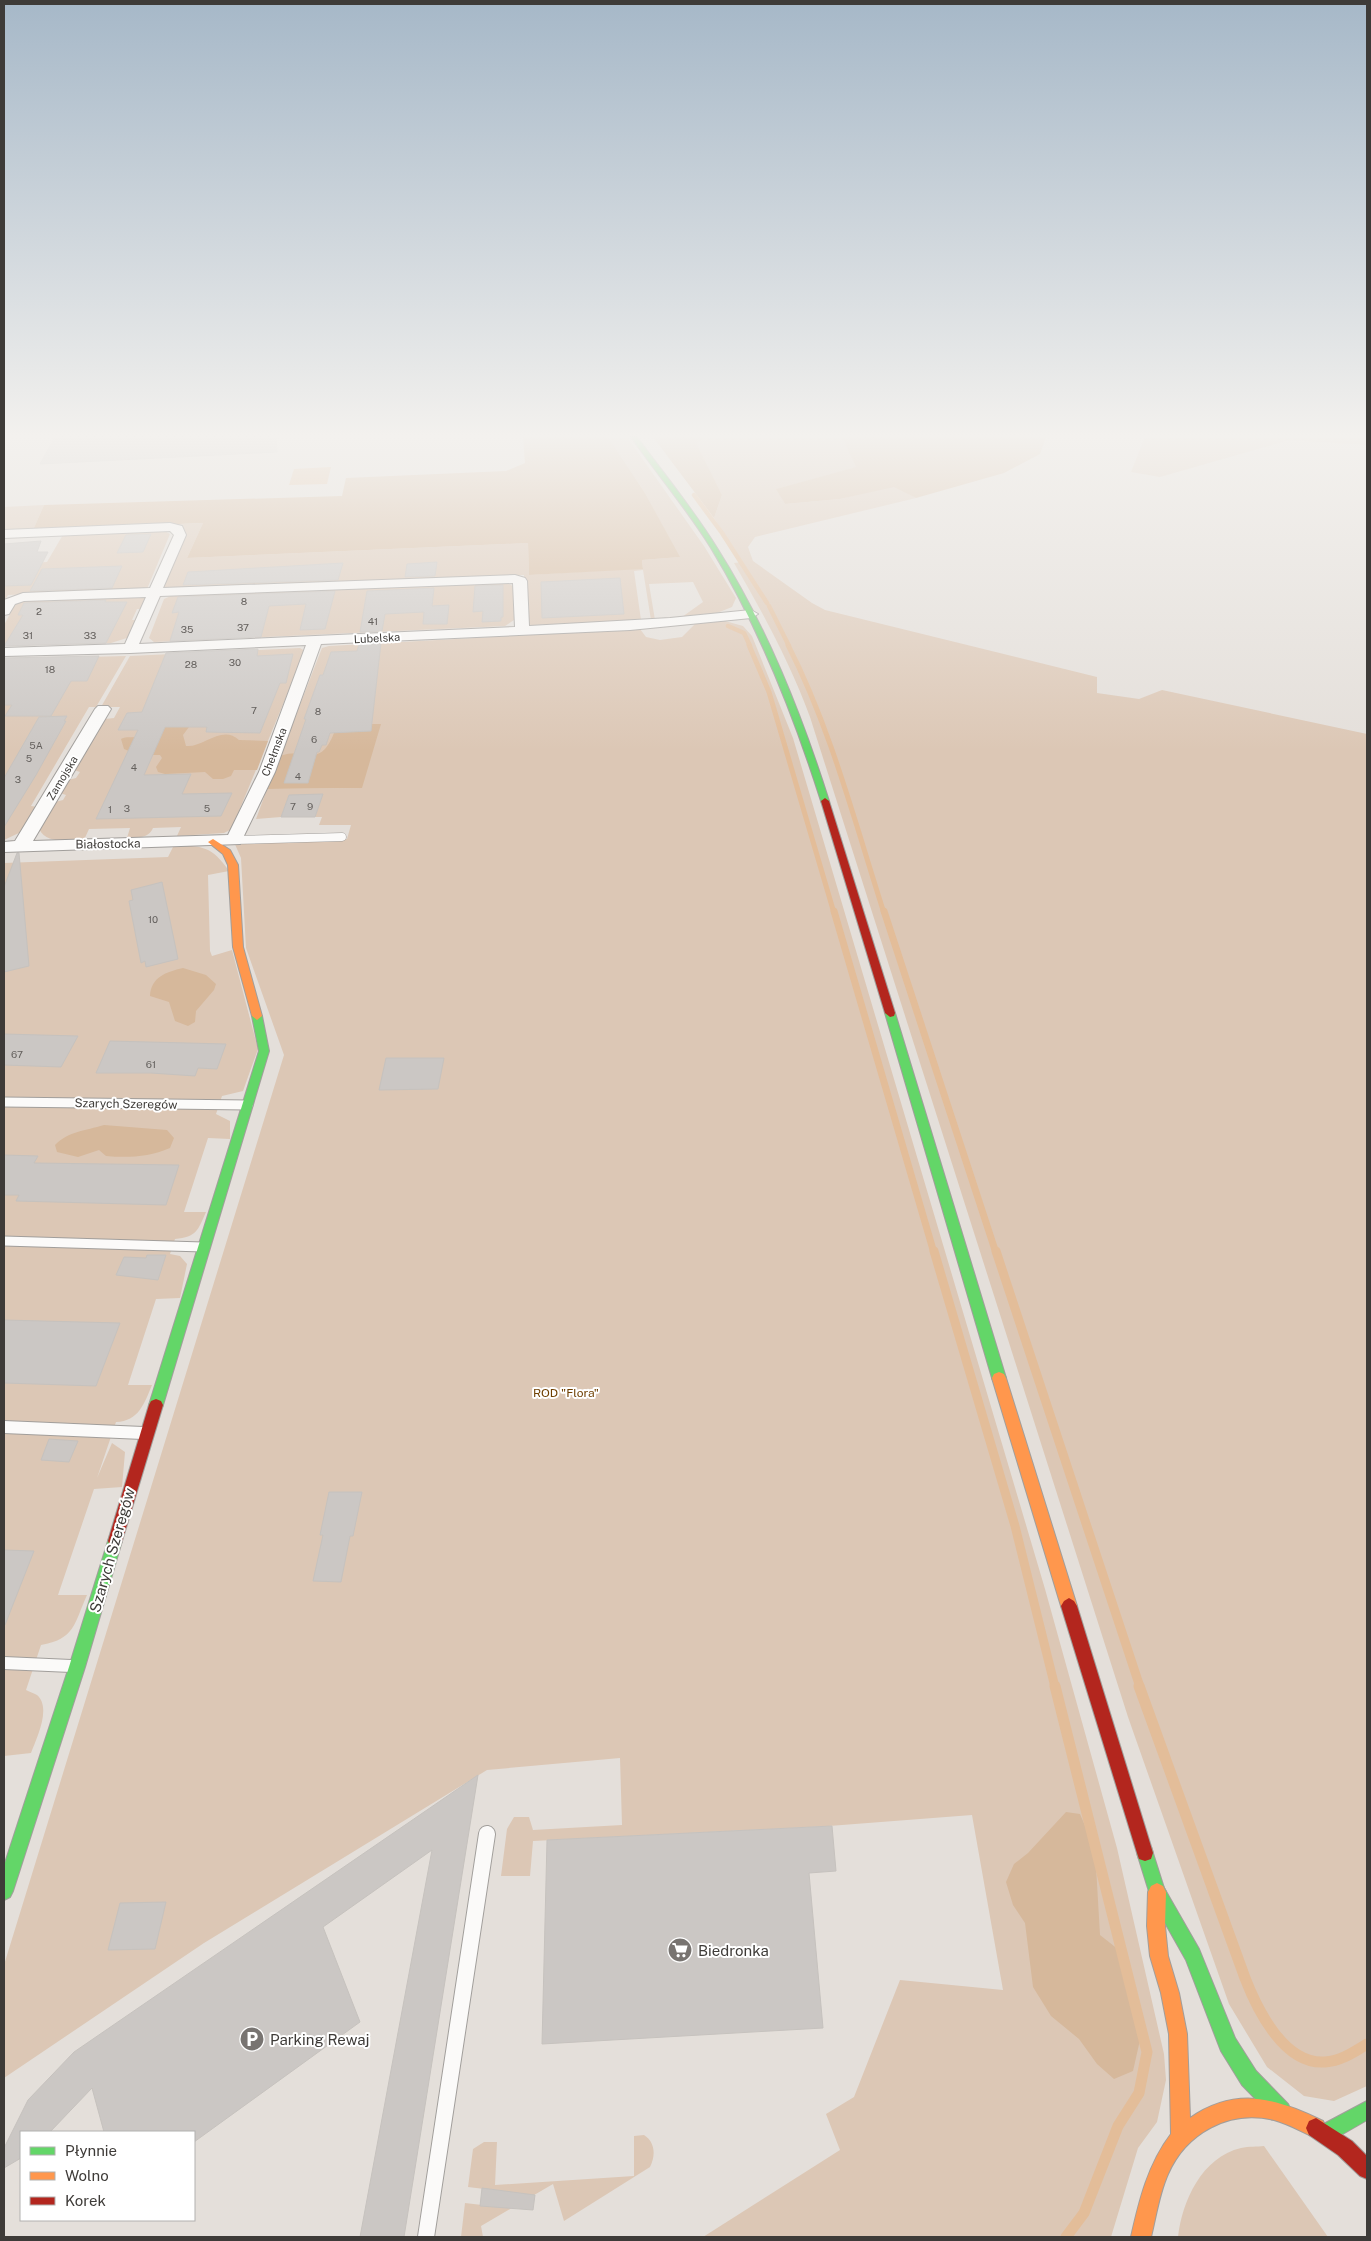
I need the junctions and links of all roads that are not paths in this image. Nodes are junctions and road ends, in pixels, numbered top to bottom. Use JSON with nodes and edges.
{"nodes":[{"id":1,"x":177,"y":542,"type":"edge"},
{"id":2,"x":708,"y":542,"type":"edge"},
{"id":3,"x":155,"y":592,"type":"junction"},
{"id":4,"x":4,"y":610,"type":"edge"},
{"id":5,"x":751,"y":614,"type":"junction"},
{"id":6,"x":522,"y":631,"type":"junction"},
{"id":7,"x":316,"y":641,"type":"junction"},
{"id":8,"x":130,"y":650,"type":"junction"},
{"id":9,"x":4,"y":652,"type":"edge"},
{"id":10,"x":103,"y":709,"type":"dead end"},
{"id":11,"x":342,"y":837,"type":"dead end"},
{"id":12,"x":234,"y":840,"type":"junction"},
{"id":13,"x":213,"y":842,"type":"junction"},
{"id":14,"x":22,"y":846,"type":"junction"},
{"id":15,"x":4,"y":847,"type":"edge"},
{"id":16,"x":4,"y":1102,"type":"edge"},
{"id":17,"x":249,"y":1105,"type":"junction"},
{"id":18,"x":4,"y":1241,"type":"edge"},
{"id":19,"x":204,"y":1247,"type":"junction"},
{"id":20,"x":4,"y":1427,"type":"edge"},
{"id":21,"x":147,"y":1433,"type":"junction"},
{"id":22,"x":4,"y":1663,"type":"edge"},
{"id":23,"x":77,"y":1667,"type":"junction"},
{"id":24,"x":487,"y":1834,"type":"dead end"},
{"id":25,"x":4,"y":1891,"type":"edge"},
{"id":26,"x":1157,"y":1892,"type":"junction"},
{"id":27,"x":1367,"y":2110,"type":"edge"},
{"id":28,"x":1281,"y":2111,"type":"junction"},
{"id":29,"x":1328,"y":2133,"type":"junction"},
{"id":30,"x":1181,"y":2137,"type":"junction"},
{"id":31,"x":1367,"y":2169,"type":"edge"},
{"id":32,"x":426,"y":2237,"type":"edge"},
{"id":33,"x":1141,"y":2237,"type":"edge"}],
"edges":[{"from":1,"to":3,"type":"street"},
{"from":2,"to":5,"type":"main road"},
{"from":3,"to":4,"type":"street"},
{"from":3,"to":6,"type":"street"},
{"from":3,"to":8,"type":"street"},
{"from":5,"to":6,"type":"street","name":"Lubelska"},
{"from":5,"to":26,"type":"main road"},
{"from":6,"to":7,"type":"street","name":"Lubelska"},
{"from":7,"to":8,"type":"street","name":"Lubelska"},
{"from":7,"to":12,"type":"street","name":"Chełmska"},
{"from":8,"to":9,"type":"street","name":"Lubelska"},
{"from":10,"to":14,"type":"street","name":"Zamojska"},
{"from":11,"to":12,"type":"lane"},
{"from":12,"to":13,"type":"street"},
{"from":13,"to":14,"type":"street","name":"Białostocka"},
{"from":13,"to":17,"type":"main road","name":"Szarych Szeregów"},
{"from":14,"to":15,"type":"street","name":"Białostocka"},
{"from":16,"to":17,"type":"lane","name":"Szarych Szeregów"},
{"from":17,"to":19,"type":"main road","name":"Szarych Szeregów"},
{"from":18,"to":19,"type":"lane"},
{"from":19,"to":21,"type":"main road","name":"Szarych Szeregów"},
{"from":20,"to":21,"type":"lane"},
{"from":21,"to":23,"type":"main road","name":"Szarych Szeregów"},
{"from":22,"to":23,"type":"lane"},
{"from":23,"to":25,"type":"main road","name":"Szarych Szeregów"},
{"from":24,"to":32,"type":"lane"},
{"from":26,"to":28,"type":"main road"},
{"from":26,"to":30,"type":"main road"},
{"from":27,"to":29,"type":"main road"},
{"from":28,"to":29,"type":"main road"},
{"from":28,"to":30,"type":"main road"},
{"from":29,"to":31,"type":"main road"},
{"from":30,"to":33,"type":"main road"}]}
